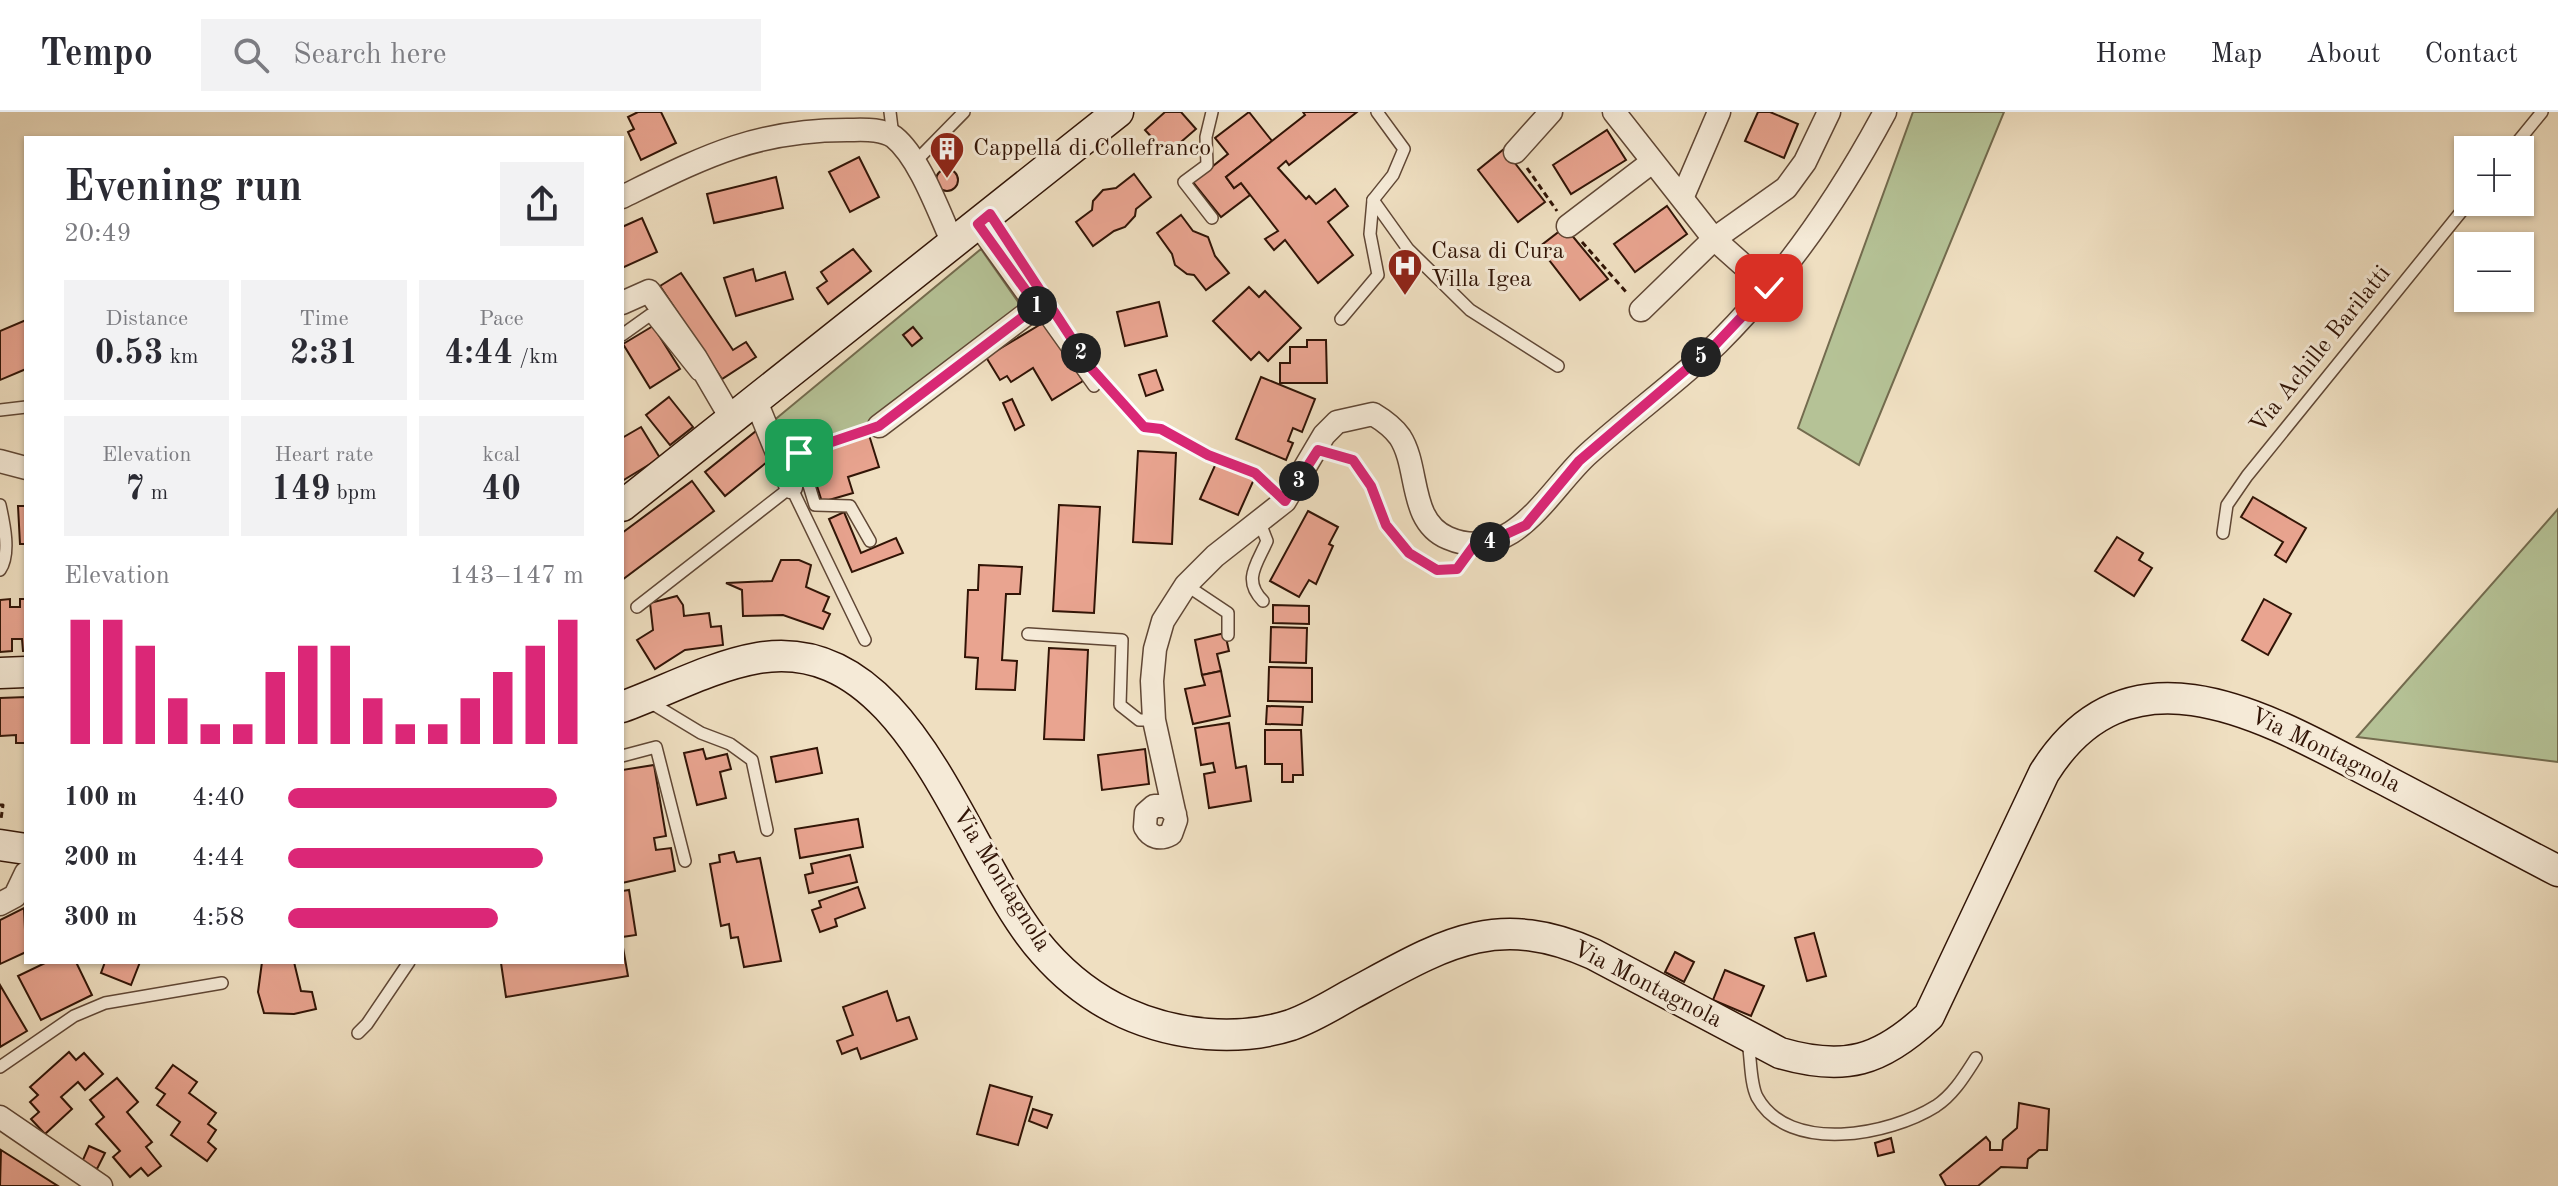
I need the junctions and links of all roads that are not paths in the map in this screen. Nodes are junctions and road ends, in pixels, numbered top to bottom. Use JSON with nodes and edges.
{"nodes":[{"id":1,"x":890,"y":112,"type":"edge"},
{"id":2,"x":964,"y":112,"type":"edge"},
{"id":3,"x":1118,"y":112,"type":"edge"},
{"id":4,"x":1212,"y":112,"type":"edge"},
{"id":5,"x":1377,"y":112,"type":"edge"},
{"id":6,"x":1551,"y":112,"type":"edge"},
{"id":7,"x":1614,"y":112,"type":"edge"},
{"id":8,"x":1719,"y":112,"type":"edge"},
{"id":9,"x":1829,"y":112,"type":"edge"},
{"id":10,"x":1885,"y":112,"type":"edge"},
{"id":11,"x":2542,"y":112,"type":"edge"},
{"id":12,"x":2522,"y":136,"type":"edge"},
{"id":13,"x":893,"y":137,"type":"junction"},
{"id":14,"x":1515,"y":152,"type":"dead end"},
{"id":15,"x":1652,"y":162,"type":"junction"},
{"id":16,"x":914,"y":163,"type":"junction"},
{"id":17,"x":624,"y":196,"type":"edge"},
{"id":18,"x":1683,"y":196,"type":"junction"},
{"id":19,"x":1373,"y":200,"type":"junction"},
{"id":20,"x":2458,"y":216,"type":"edge"},
{"id":21,"x":1212,"y":218,"type":"dead end"},
{"id":22,"x":984,"y":219,"type":"junction"},
{"id":23,"x":1568,"y":226,"type":"dead end"},
{"id":24,"x":1714,"y":239,"type":"junction"},
{"id":25,"x":953,"y":243,"type":"junction"},
{"id":26,"x":1769,"y":288,"type":"junction"},
{"id":27,"x":624,"y":302,"type":"edge"},
{"id":28,"x":1037,"y":306,"type":"junction"},
{"id":29,"x":1641,"y":310,"type":"dead end"},
{"id":30,"x":1341,"y":319,"type":"dead end"},
{"id":31,"x":624,"y":334,"type":"edge"},
{"id":32,"x":1558,"y":366,"type":"dead end"},
{"id":33,"x":1091,"y":368,"type":"road end"},
{"id":34,"x":709,"y":384,"type":"junction"},
{"id":35,"x":1094,"y":386,"type":"dead end"},
{"id":36,"x":755,"y":399,"type":"junction"},
{"id":37,"x":24,"y":407,"type":"edge"},
{"id":38,"x":0,"y":410,"type":"edge"},
{"id":39,"x":731,"y":418,"type":"junction"},
{"id":40,"x":879,"y":426,"type":"joint"},
{"id":41,"x":1318,"y":450,"type":"junction"},
{"id":42,"x":0,"y":461,"type":"edge"},
{"id":43,"x":24,"y":467,"type":"edge"},
{"id":44,"x":791,"y":487,"type":"junction"},
{"id":45,"x":624,"y":504,"type":"edge"},
{"id":46,"x":0,"y":505,"type":"edge"},
{"id":47,"x":1260,"y":523,"type":"junction"},
{"id":48,"x":2223,"y":533,"type":"dead end"},
{"id":49,"x":870,"y":541,"type":"dead end"},
{"id":50,"x":1476,"y":543,"type":"junction"},
{"id":51,"x":0,"y":570,"type":"edge"},
{"id":52,"x":1186,"y":585,"type":"junction"},
{"id":53,"x":1263,"y":601,"type":"dead end"},
{"id":54,"x":637,"y":607,"type":"dead end"},
{"id":55,"x":1028,"y":634,"type":"dead end"},
{"id":56,"x":1228,"y":635,"type":"dead end"},
{"id":57,"x":865,"y":640,"type":"dead end"},
{"id":58,"x":24,"y":672,"type":"edge"},
{"id":59,"x":0,"y":673,"type":"edge"},
{"id":60,"x":633,"y":703,"type":"edge"},
{"id":61,"x":1154,"y":720,"type":"junction"},
{"id":62,"x":624,"y":755,"type":"edge"},
{"id":63,"x":1168,"y":792,"type":"junction"},
{"id":64,"x":767,"y":830,"type":"dead end"},
{"id":65,"x":0,"y":845,"type":"edge"},
{"id":66,"x":24,"y":849,"type":"edge"},
{"id":67,"x":685,"y":861,"type":"dead end"},
{"id":68,"x":2558,"y":871,"type":"edge"},
{"id":69,"x":24,"y":877,"type":"edge"},
{"id":70,"x":0,"y":904,"type":"edge"},
{"id":71,"x":408,"y":964,"type":"edge"},
{"id":72,"x":222,"y":983,"type":"dead end"},
{"id":73,"x":358,"y":1033,"type":"dead end"},
{"id":74,"x":1748,"y":1037,"type":"junction"},
{"id":75,"x":1976,"y":1058,"type":"dead end"},
{"id":76,"x":0,"y":1067,"type":"edge"},
{"id":77,"x":0,"y":1117,"type":"edge"},
{"id":78,"x":101,"y":1186,"type":"edge"}],
"edges":[{"from":1,"to":13,"type":"lane"},
{"from":2,"to":16,"type":"lane"},
{"from":3,"to":22,"type":"main road"},
{"from":4,"to":21,"type":"lane"},
{"from":5,"to":19,"type":"lane"},
{"from":6,"to":14,"type":"street"},
{"from":7,"to":15,"type":"street"},
{"from":8,"to":18,"type":"street"},
{"from":9,"to":24,"type":"street"},
{"from":10,"to":26,"type":"street"},
{"from":11,"to":12,"type":"lane"},
{"from":13,"to":16,"type":"street"},
{"from":13,"to":17,"type":"street"},
{"from":15,"to":18,"type":"street"},
{"from":15,"to":23,"type":"street"},
{"from":16,"to":25,"type":"street"},
{"from":18,"to":24,"type":"street"},
{"from":19,"to":30,"type":"lane"},
{"from":19,"to":32,"type":"lane"},
{"from":20,"to":48,"type":"lane","name":"Via Achille Barilatti"},
{"from":22,"to":25,"type":"main road"},
{"from":22,"to":28,"type":"street"},
{"from":22,"to":33,"type":"lane"},
{"from":24,"to":26,"type":"street"},
{"from":24,"to":29,"type":"street"},
{"from":25,"to":36,"type":"main road"},
{"from":26,"to":50,"type":"street"},
{"from":27,"to":34,"type":"street"},
{"from":28,"to":35,"type":"lane"},
{"from":28,"to":40,"type":"street"},
{"from":31,"to":34,"type":"lane"},
{"from":34,"to":39,"type":"street"},
{"from":36,"to":39,"type":"main road"},
{"from":36,"to":44,"type":"street"},
{"from":37,"to":38,"type":"lane"},
{"from":39,"to":45,"type":"main road"},
{"from":40,"to":49,"type":"lane"},
{"from":41,"to":47,"type":"street"},
{"from":41,"to":50,"type":"lane"},
{"from":41,"to":50,"type":"street"},
{"from":42,"to":43,"type":"street"},
{"from":44,"to":54,"type":"lane"},
{"from":44,"to":57,"type":"lane"},
{"from":46,"to":51,"type":"lane"},
{"from":47,"to":52,"type":"street"},
{"from":47,"to":53,"type":"lane"},
{"from":52,"to":56,"type":"lane"},
{"from":52,"to":61,"type":"street"},
{"from":55,"to":61,"type":"lane"},
{"from":58,"to":59,"type":"main road"},
{"from":60,"to":64,"type":"lane","name":"Via Montagnola"},
{"from":60,"to":74,"type":"main road","name":"Via Montagnola"},
{"from":61,"to":63,"type":"street"},
{"from":62,"to":67,"type":"lane"},
{"from":63,"to":63,"type":"street"},
{"from":65,"to":66,"type":"main road"},
{"from":68,"to":74,"type":"main road","name":"Via Montagnola"},
{"from":69,"to":70,"type":"street"},
{"from":71,"to":73,"type":"lane"},
{"from":72,"to":76,"type":"lane"},
{"from":74,"to":75,"type":"lane","name":"Via Montagnola"},
{"from":77,"to":78,"type":"street"}]}
